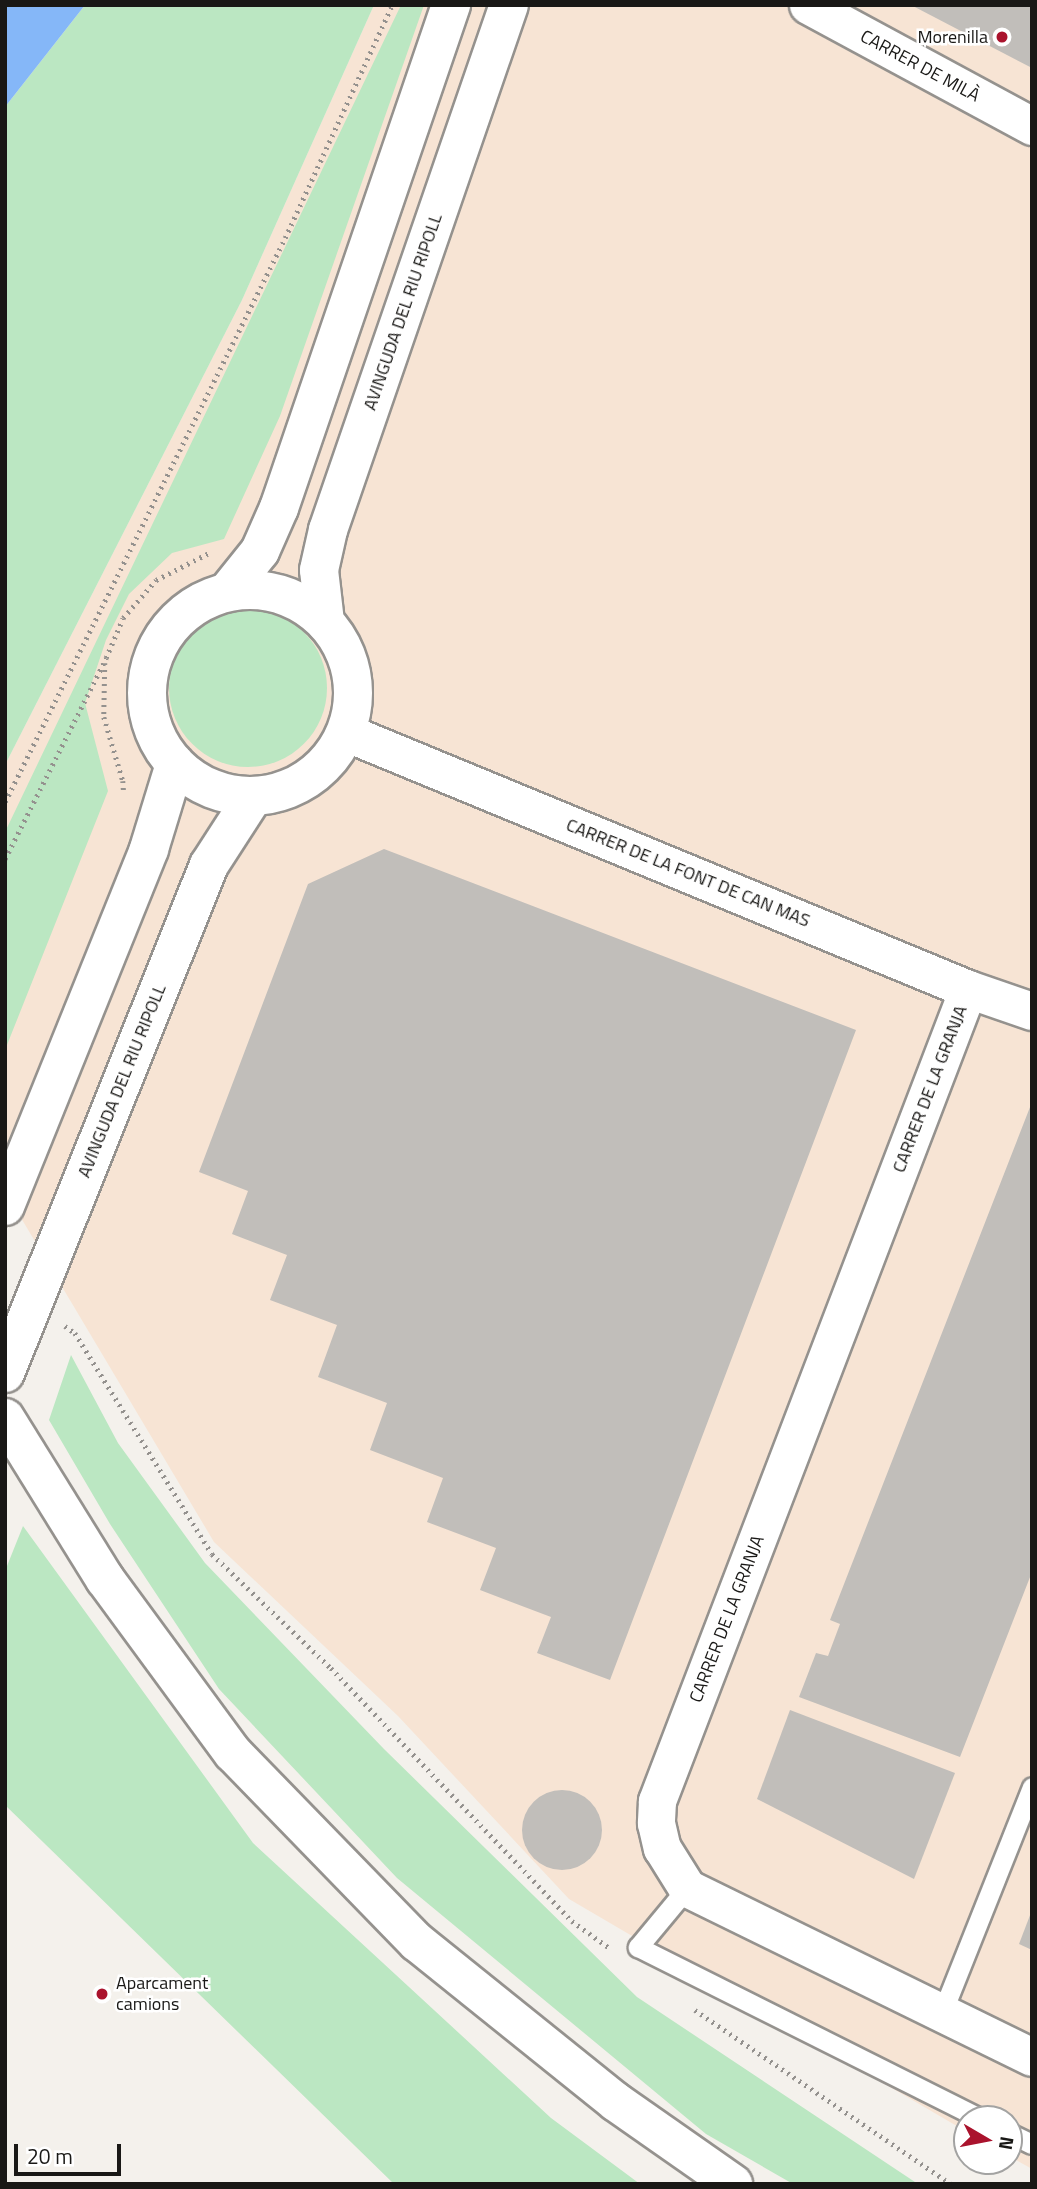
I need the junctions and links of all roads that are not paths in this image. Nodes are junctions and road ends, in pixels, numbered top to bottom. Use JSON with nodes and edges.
{"nodes":[{"id":1,"x":451,"y":5,"type":"edge"},
{"id":2,"x":509,"y":5,"type":"edge"},
{"id":3,"x":808,"y":5,"type":"edge"},
{"id":4,"x":1032,"y":126,"type":"edge"},
{"id":5,"x":228,"y":591,"type":"junction"},
{"id":6,"x":325,"y":622,"type":"junction"},
{"id":7,"x":345,"y":732,"type":"junction"},
{"id":8,"x":175,"y":764,"type":"junction"},
{"id":9,"x":253,"y":797,"type":"junction"},
{"id":10,"x":968,"y":989,"type":"junction"},
{"id":11,"x":1032,"y":1011,"type":"edge"},
{"id":12,"x":5,"y":1206,"type":"edge"},
{"id":13,"x":5,"y":1373,"type":"edge"},
{"id":14,"x":5,"y":1418,"type":"edge"},
{"id":15,"x":1032,"y":1787,"type":"edge"},
{"id":16,"x":688,"y":1888,"type":"junction"},
{"id":17,"x":942,"y":2013,"type":"junction"},
{"id":18,"x":1032,"y":2057,"type":"edge"},
{"id":19,"x":954,"y":2105,"type":"edge"},
{"id":20,"x":733,"y":2184,"type":"edge"}],
"edges":[{"from":1,"to":5,"type":"street"},
{"from":2,"to":6,"type":"street","name":"AVINGUDA DEL RIU RIPOLL"},
{"from":3,"to":4,"type":"street","name":"CARRER DE MILÀ"},
{"from":5,"to":6,"type":"street"},
{"from":5,"to":8,"type":"street"},
{"from":6,"to":7,"type":"street"},
{"from":7,"to":9,"type":"street"},
{"from":7,"to":10,"type":"street","name":"CARRER DE LA FONT DE CAN MAS"},
{"from":8,"to":9,"type":"street"},
{"from":8,"to":12,"type":"street"},
{"from":9,"to":13,"type":"street","name":"AVINGUDA DEL RIU RIPOLL"},
{"from":10,"to":11,"type":"street","name":"CARRER DE LA FONT DE CAN MAS"},
{"from":10,"to":16,"type":"street","name":"CARRER DE LA GRANJA"},
{"from":14,"to":20,"type":"street"},
{"from":15,"to":17,"type":"lane"},
{"from":16,"to":17,"type":"street"},
{"from":16,"to":19,"type":"lane"},
{"from":17,"to":18,"type":"street"}]}
